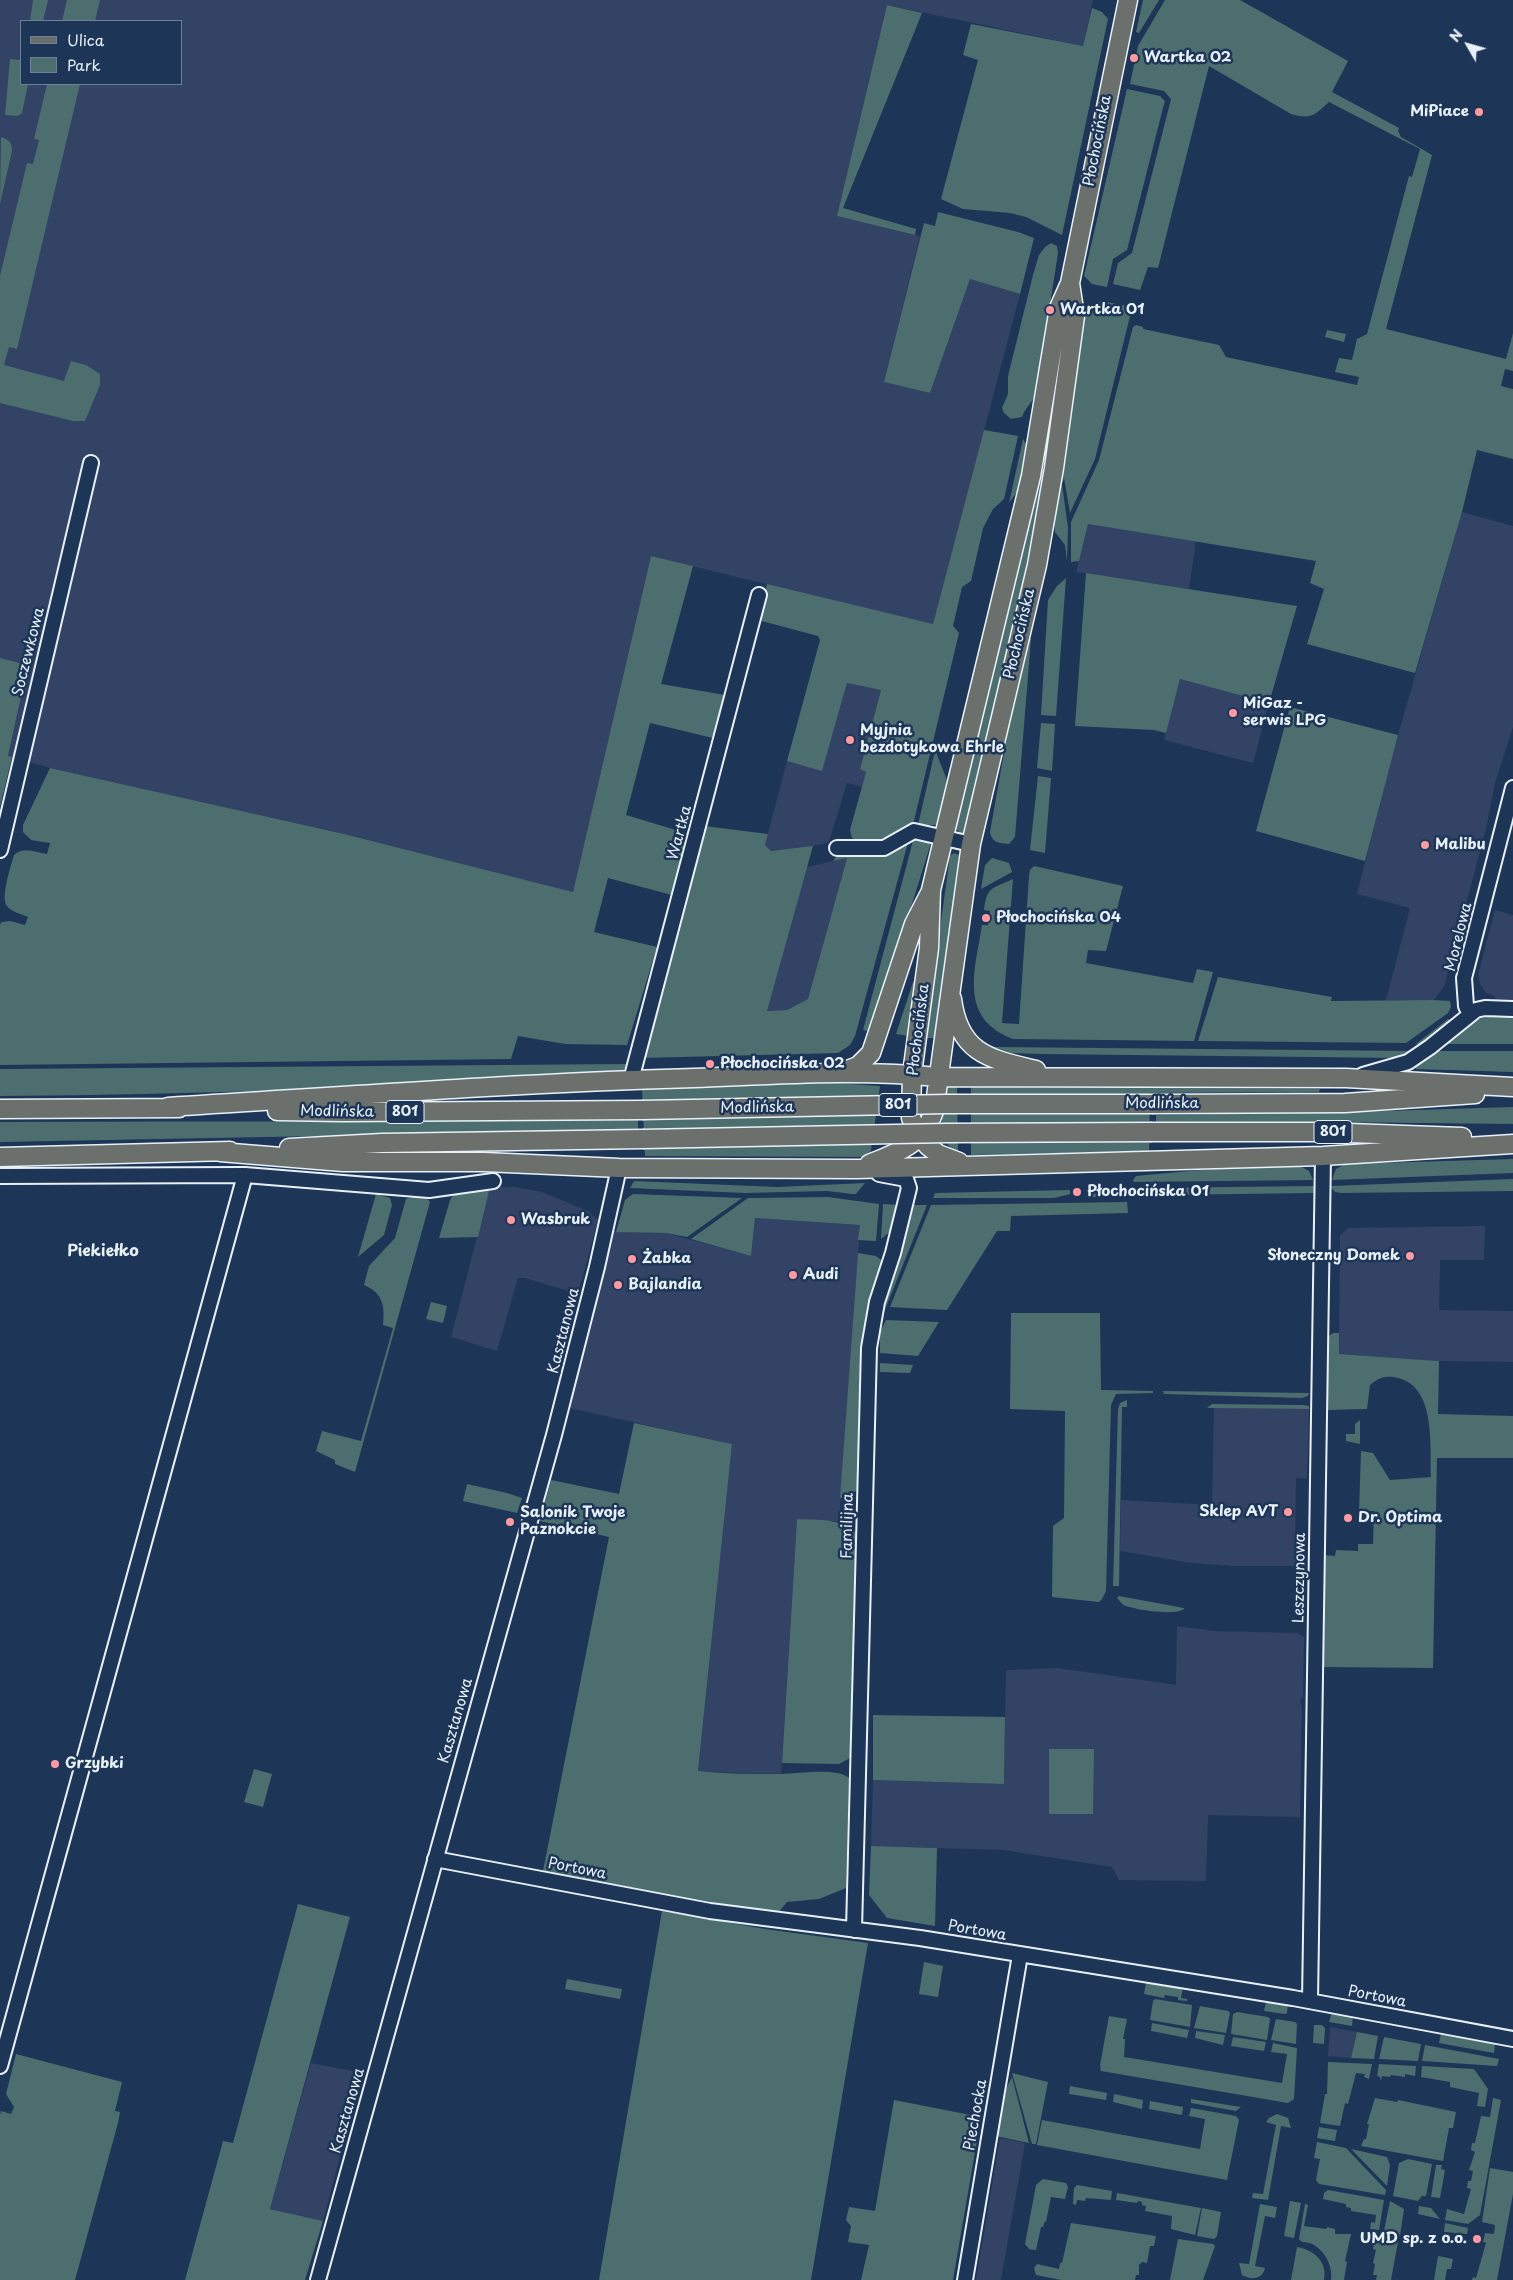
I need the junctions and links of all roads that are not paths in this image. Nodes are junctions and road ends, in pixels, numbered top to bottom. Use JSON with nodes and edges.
{"nodes":[{"id":1,"x":1128,"y":0,"type":"edge"},
{"id":2,"x":1070,"y":283,"type":"junction"},
{"id":3,"x":91,"y":462,"type":"dead end"},
{"id":4,"x":759,"y":595,"type":"dead end"},
{"id":5,"x":1513,"y":788,"type":"edge"},
{"id":6,"x":944,"y":838,"type":"junction"},
{"id":7,"x":970,"y":844,"type":"junction"},
{"id":8,"x":837,"y":848,"type":"dead end"},
{"id":9,"x":0,"y":850,"type":"edge"},
{"id":10,"x":931,"y":890,"type":"junction"},
{"id":11,"x":950,"y":983,"type":"junction"},
{"id":12,"x":1513,"y":1009,"type":"edge"},
{"id":13,"x":1470,"y":1014,"type":"junction"},
{"id":14,"x":838,"y":1074,"type":"junction"},
{"id":15,"x":912,"y":1074,"type":"junction"},
{"id":16,"x":938,"y":1077,"type":"junction"},
{"id":17,"x":1068,"y":1077,"type":"junction"},
{"id":18,"x":1346,"y":1078,"type":"junction"},
{"id":19,"x":631,"y":1080,"type":"junction"},
{"id":20,"x":1513,"y":1087,"type":"edge"},
{"id":21,"x":1513,"y":1092,"type":"edge"},
{"id":22,"x":168,"y":1107,"type":"junction"},
{"id":23,"x":0,"y":1109,"type":"edge"},
{"id":24,"x":920,"y":1137,"type":"junction"},
{"id":25,"x":1513,"y":1139,"type":"edge"},
{"id":26,"x":1513,"y":1144,"type":"edge"},
{"id":27,"x":220,"y":1152,"type":"junction"},
{"id":28,"x":1323,"y":1156,"type":"junction"},
{"id":29,"x":0,"y":1157,"type":"edge"},
{"id":30,"x":967,"y":1164,"type":"junction"},
{"id":31,"x":619,"y":1168,"type":"junction"},
{"id":32,"x":857,"y":1169,"type":"junction"},
{"id":33,"x":245,"y":1175,"type":"junction"},
{"id":34,"x":0,"y":1176,"type":"edge"},
{"id":35,"x":493,"y":1181,"type":"dead end"},
{"id":36,"x":435,"y":1859,"type":"junction"},
{"id":37,"x":854,"y":1930,"type":"junction"},
{"id":38,"x":1020,"y":1955,"type":"junction"},
{"id":39,"x":1310,"y":2001,"type":"junction"},
{"id":40,"x":1513,"y":2040,"type":"edge"},
{"id":41,"x":0,"y":2066,"type":"edge"},
{"id":42,"x":318,"y":2280,"type":"edge"},
{"id":43,"x":965,"y":2280,"type":"edge"}],
"edges":[{"from":1,"to":2,"type":"main road","name":"Płochocińska"},
{"from":2,"to":6,"type":"main road","name":"Płochocińska"},
{"from":2,"to":7,"type":"main road","name":"Płochocińska"},
{"from":3,"to":9,"type":"street","name":"Soczewkowa"},
{"from":4,"to":19,"type":"street","name":"Wartka"},
{"from":5,"to":13,"type":"street","name":"Morelowa"},
{"from":6,"to":7,"type":"street"},
{"from":6,"to":8,"type":"street"},
{"from":6,"to":10,"type":"main road","name":"Płochocińska"},
{"from":7,"to":11,"type":"main road","name":"Płochocińska"},
{"from":10,"to":14,"type":"main road","name":"Płochocińska"},
{"from":10,"to":15,"type":"main road","name":"Płochocińska"},
{"from":11,"to":16,"type":"main road","name":"Płochocińska"},
{"from":11,"to":17,"type":"main road","name":"Płochocińska"},
{"from":12,"to":13,"type":"street"},
{"from":13,"to":18,"type":"street"},
{"from":14,"to":15,"type":"main road","name":"Modlińska"},
{"from":14,"to":19,"type":"main road","name":"Modlińska"},
{"from":15,"to":16,"type":"main road","name":"Modlińska"},
{"from":15,"to":24,"type":"main road","name":"Płochocińska"},
{"from":16,"to":17,"type":"main road","name":"Modlińska"},
{"from":16,"to":24,"type":"main road","name":"Płochocińska"},
{"from":17,"to":18,"type":"main road","name":"Modlińska"},
{"from":18,"to":20,"type":"main road","name":"Modlińska"},
{"from":19,"to":22,"type":"main road","name":"Modlińska"},
{"from":21,"to":22,"type":"main road","name":"Modlińska","number":"801","bridge":true},
{"from":22,"to":23,"type":"main road","name":"Modlińska","number":"801"},
{"from":24,"to":30,"type":"main road","name":"Płochocińska"},
{"from":24,"to":32,"type":"main road","name":"Płochocińska"},
{"from":25,"to":27,"type":"main road","name":"Modlińska","number":"801","bridge":true},
{"from":26,"to":28,"type":"main road"},
{"from":27,"to":29,"type":"main road","name":"Modlińska","number":"801"},
{"from":27,"to":31,"type":"main road"},
{"from":28,"to":30,"type":"main road"},
{"from":28,"to":39,"type":"street","name":"Leszczynowa"},
{"from":30,"to":32,"type":"main road"},
{"from":31,"to":32,"type":"main road"},
{"from":31,"to":36,"type":"street","name":"Kasztanowa"},
{"from":32,"to":37,"type":"street","name":"Familijna"},
{"from":33,"to":34,"type":"street"},
{"from":33,"to":35,"type":"street"},
{"from":33,"to":41,"type":"street"},
{"from":36,"to":37,"type":"street","name":"Portowa"},
{"from":36,"to":42,"type":"street","name":"Kasztanowa"},
{"from":37,"to":38,"type":"street","name":"Portowa"},
{"from":38,"to":39,"type":"street","name":"Portowa"},
{"from":38,"to":43,"type":"street","name":"Piechocka"},
{"from":39,"to":40,"type":"street","name":"Portowa"}]}
